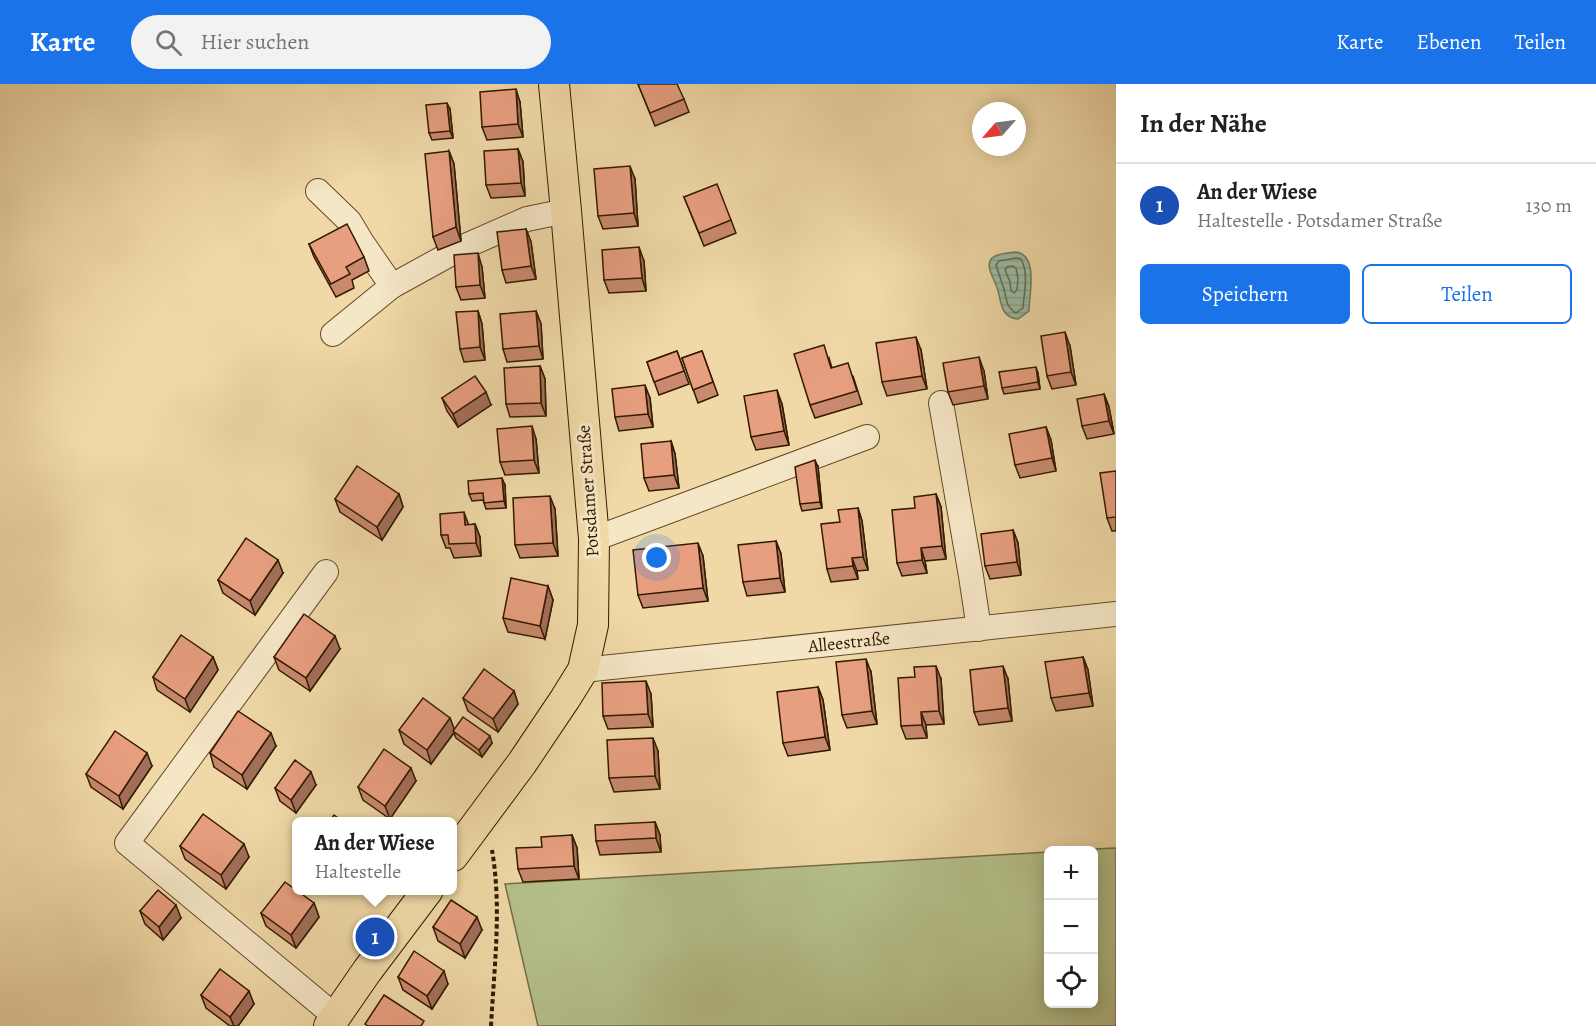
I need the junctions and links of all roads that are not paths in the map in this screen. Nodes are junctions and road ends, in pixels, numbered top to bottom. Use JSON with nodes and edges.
{"nodes":[{"id":1,"x":554,"y":84,"type":"edge"},
{"id":2,"x":318,"y":191,"type":"dead end"},
{"id":3,"x":566,"y":211,"type":"junction"},
{"id":4,"x":392,"y":286,"type":"junction"},
{"id":5,"x":333,"y":334,"type":"dead end"},
{"id":6,"x":941,"y":403,"type":"dead end"},
{"id":7,"x":867,"y":437,"type":"dead end"},
{"id":8,"x":594,"y":539,"type":"junction"},
{"id":9,"x":326,"y":572,"type":"dead end"},
{"id":10,"x":1116,"y":614,"type":"edge"},
{"id":11,"x":979,"y":628,"type":"junction"},
{"id":12,"x":583,"y":670,"type":"junction"},
{"id":13,"x":457,"y":851,"type":"edge"},
{"id":14,"x":425,"y":895,"type":"edge"},
{"id":15,"x":333,"y":1022,"type":"edge"}],
"edges":[{"from":1,"to":3,"type":"main road","name":"Potsdamer Straße"},
{"from":2,"to":4,"type":"street"},
{"from":3,"to":4,"type":"street"},
{"from":3,"to":8,"type":"main road","name":"Potsdamer Straße"},
{"from":4,"to":5,"type":"street"},
{"from":6,"to":11,"type":"street"},
{"from":7,"to":8,"type":"street"},
{"from":8,"to":12,"type":"main road","name":"Potsdamer Straße"},
{"from":9,"to":15,"type":"street"},
{"from":10,"to":11,"type":"street","name":"Alleestraße"},
{"from":11,"to":12,"type":"street","name":"Alleestraße"},
{"from":12,"to":13,"type":"main road","name":"Potsdamer Straße"},
{"from":14,"to":15,"type":"main road"}]}
